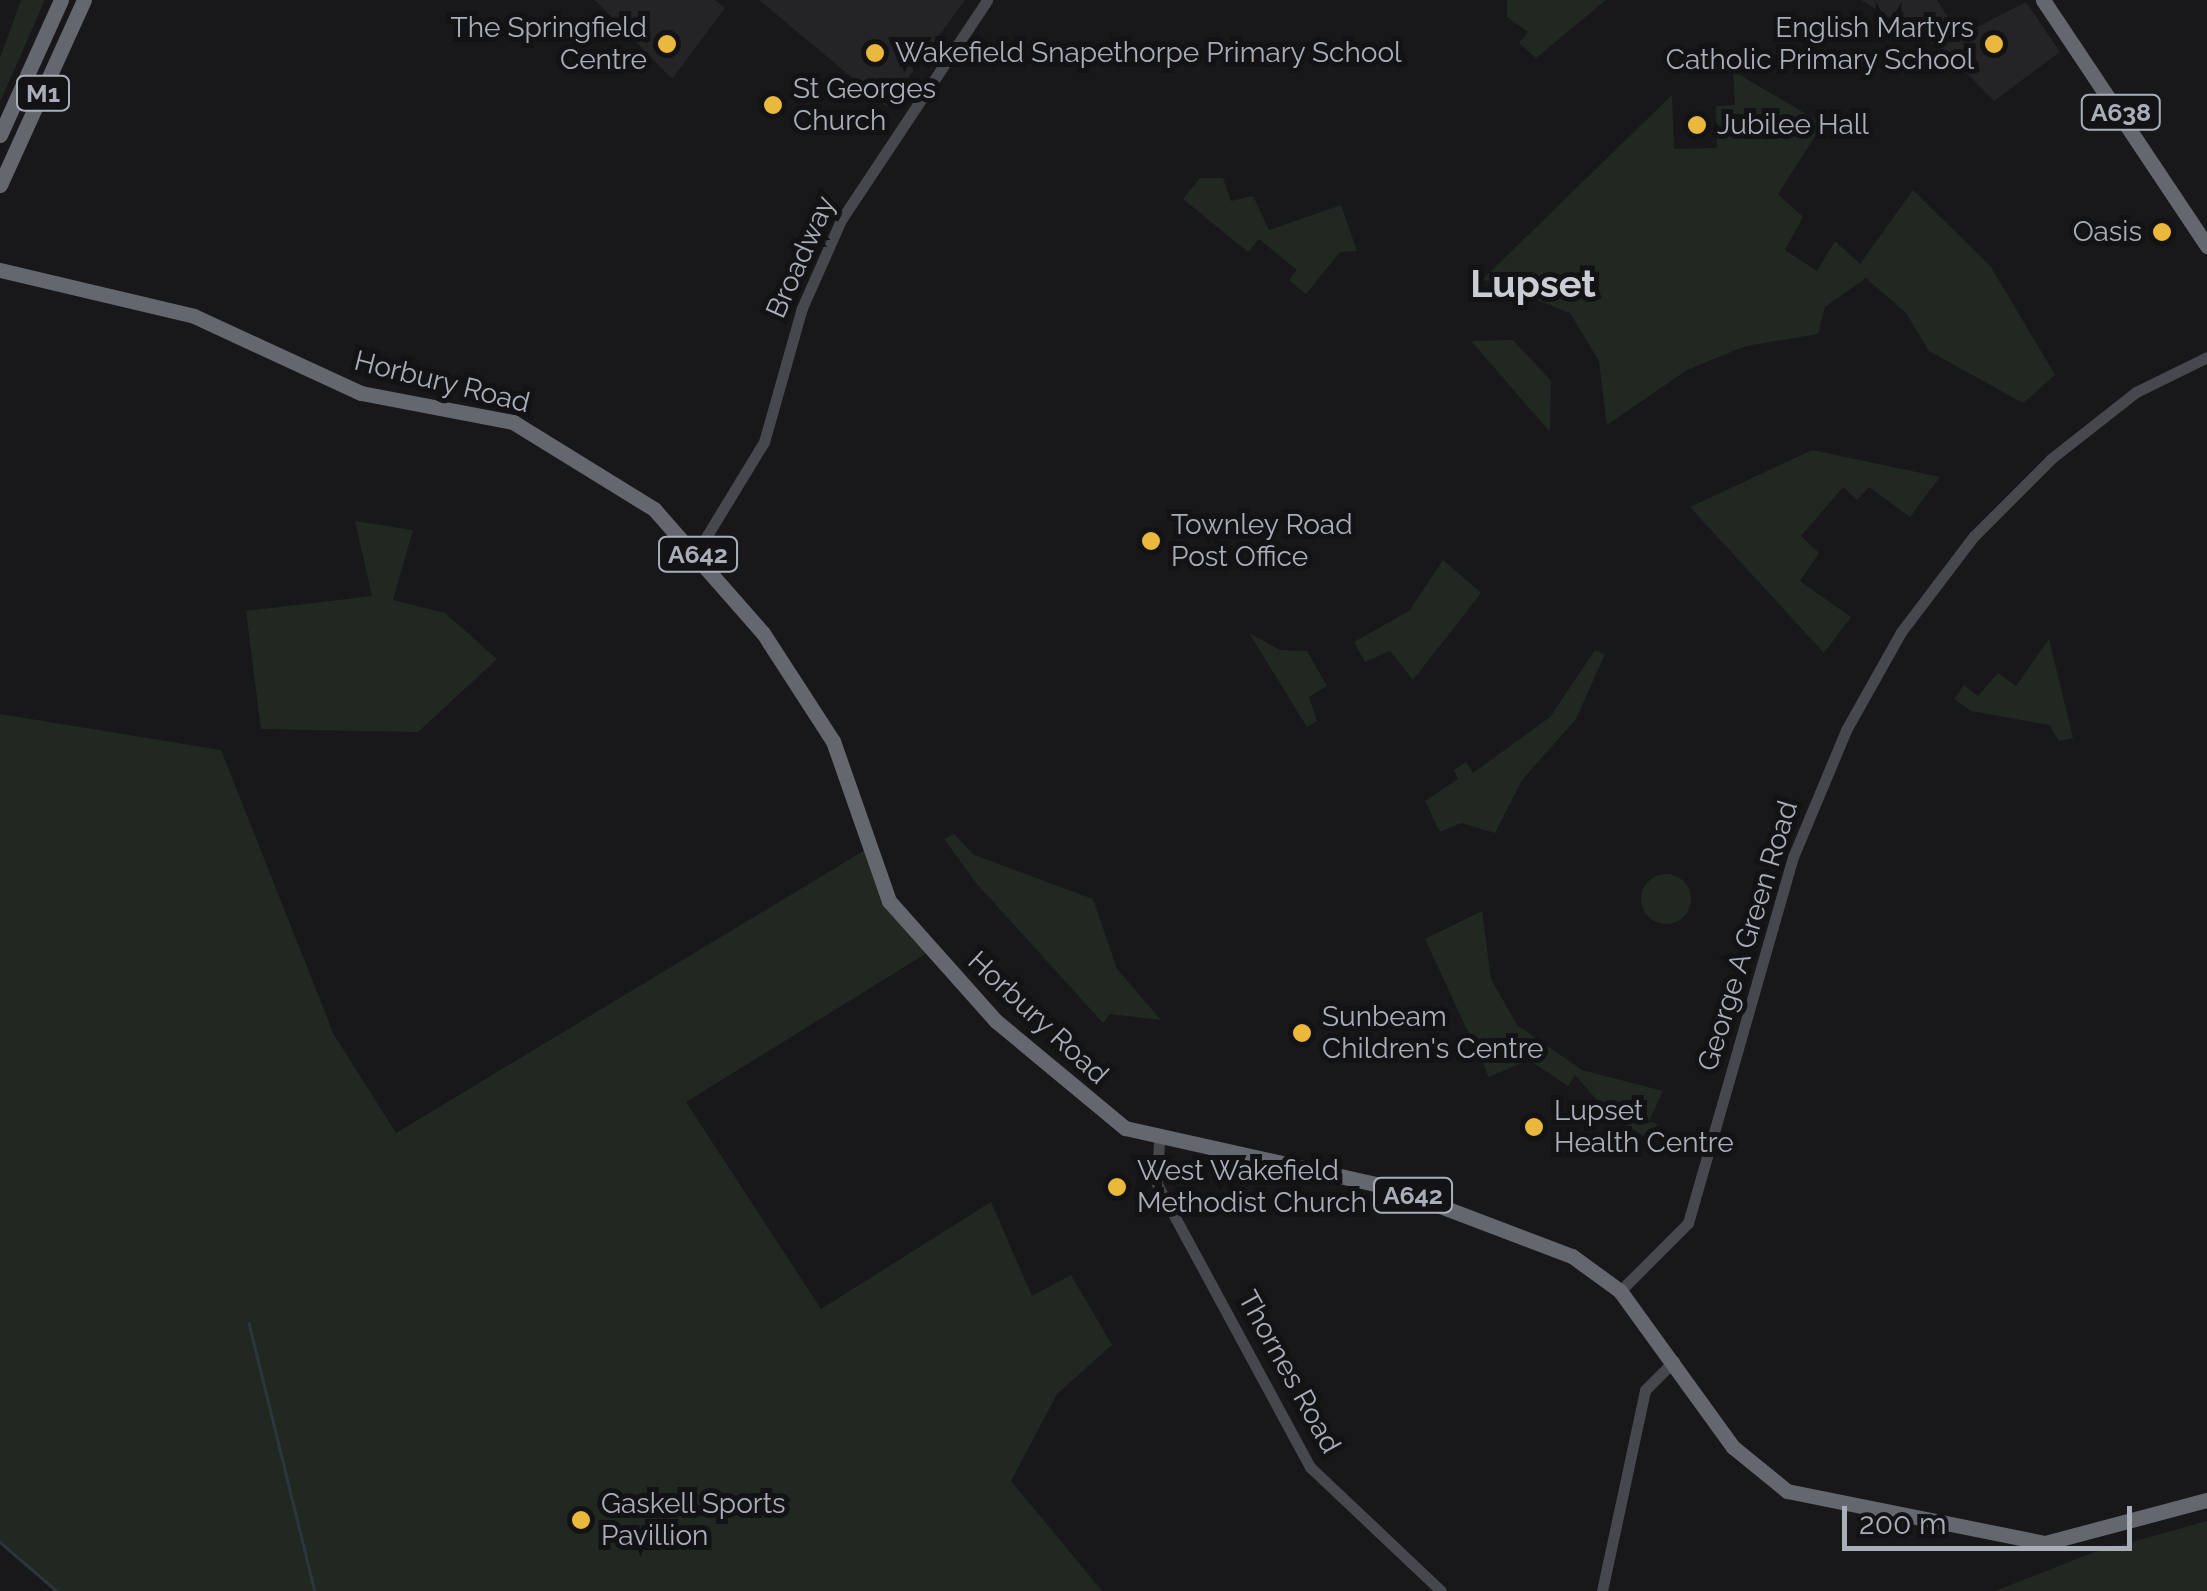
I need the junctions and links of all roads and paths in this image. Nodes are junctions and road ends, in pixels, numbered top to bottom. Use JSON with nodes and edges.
{"nodes":[{"id":1,"x":60,"y":0,"type":"edge"},
{"id":2,"x":84,"y":0,"type":"edge"},
{"id":3,"x":987,"y":0,"type":"edge"},
{"id":4,"x":2043,"y":0,"type":"edge"},
{"id":5,"x":0,"y":135,"type":"edge"},
{"id":6,"x":0,"y":184,"type":"edge"},
{"id":7,"x":2207,"y":246,"type":"edge"},
{"id":8,"x":0,"y":270,"type":"edge"},
{"id":9,"x":2204,"y":355,"type":"edge"},
{"id":10,"x":696,"y":552,"type":"junction"},
{"id":11,"x":1159,"y":1140,"type":"junction"},
{"id":12,"x":1620,"y":1291,"type":"junction"},
{"id":13,"x":1674,"y":1360,"type":"junction"},
{"id":14,"x":2207,"y":1500,"type":"edge"},
{"id":15,"x":1441,"y":1591,"type":"edge"},
{"id":16,"x":1602,"y":1591,"type":"edge"}],
"edges":[{"from":1,"to":5,"type":"highway","number":"M1"},
{"from":2,"to":6,"type":"highway","number":"M1"},
{"from":3,"to":10,"type":"main road","name":"Broadway"},
{"from":4,"to":7,"type":"highway","number":"A638"},
{"from":8,"to":10,"type":"highway","name":"Horbury Road","number":"A642"},
{"from":9,"to":12,"type":"main road","name":"George A Green Road"},
{"from":10,"to":11,"type":"highway","name":"Horbury Road","number":"A642"},
{"from":11,"to":12,"type":"highway","name":"Horbury Road","number":"A642"},
{"from":11,"to":15,"type":"main road","name":"Thornes Road"},
{"from":12,"to":13,"type":"highway","name":"Horbury Road","number":"A642"},
{"from":13,"to":14,"type":"highway","name":"Horbury Road","number":"A642"},
{"from":13,"to":16,"type":"main road"}]}
